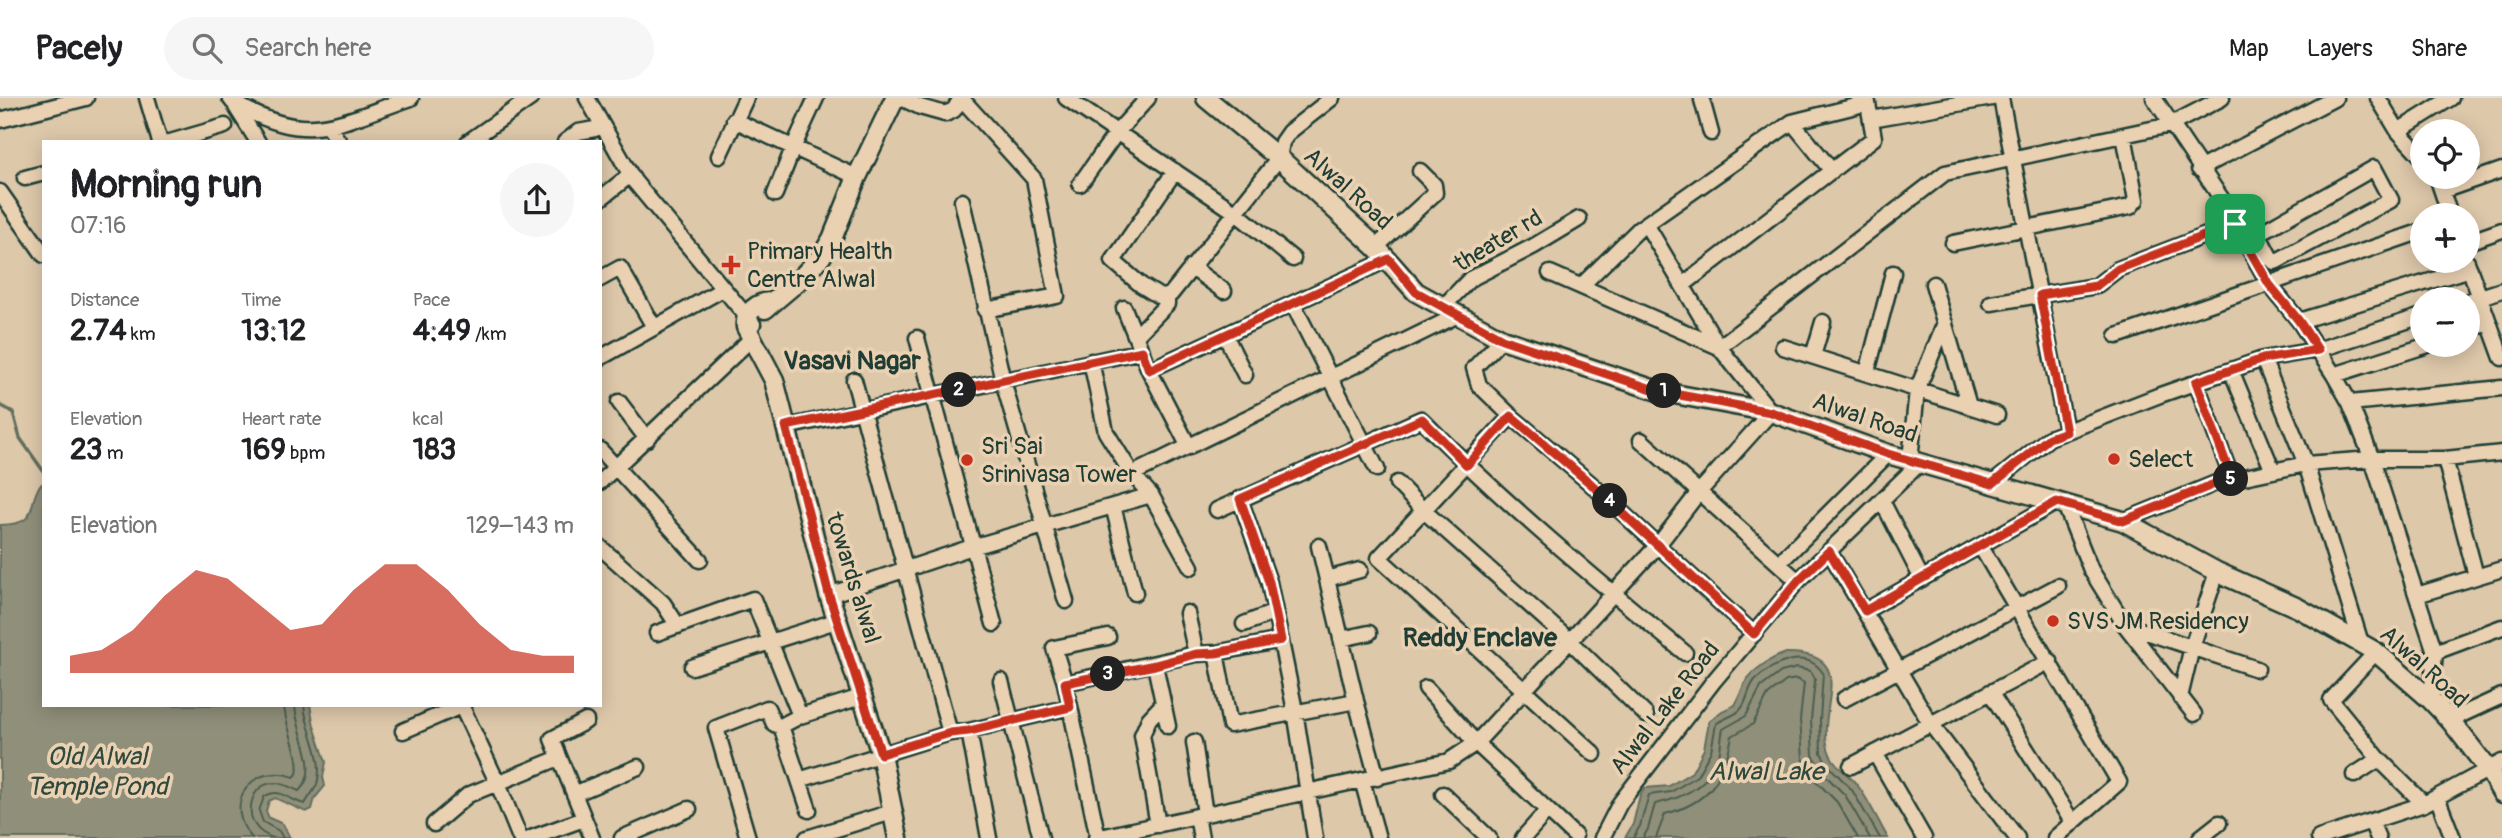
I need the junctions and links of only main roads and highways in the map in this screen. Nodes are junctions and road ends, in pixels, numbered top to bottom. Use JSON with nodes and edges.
{"nodes":[{"id":1,"x":895,"y":98,"type":"edge"},
{"id":2,"x":1206,"y":98,"type":"edge"},
{"id":3,"x":2495,"y":766,"type":"edge"},
{"id":4,"x":2502,"y":793,"type":"edge"},
{"id":5,"x":898,"y":838,"type":"edge"}],
"edges":[{"from":1,"to":5,"type":"main road","name":"towards alwal"},
{"from":2,"to":3,"type":"main road","name":"Alwal Road"},
{"from":3,"to":4,"type":"main road","name":"Alwal Road"}]}
